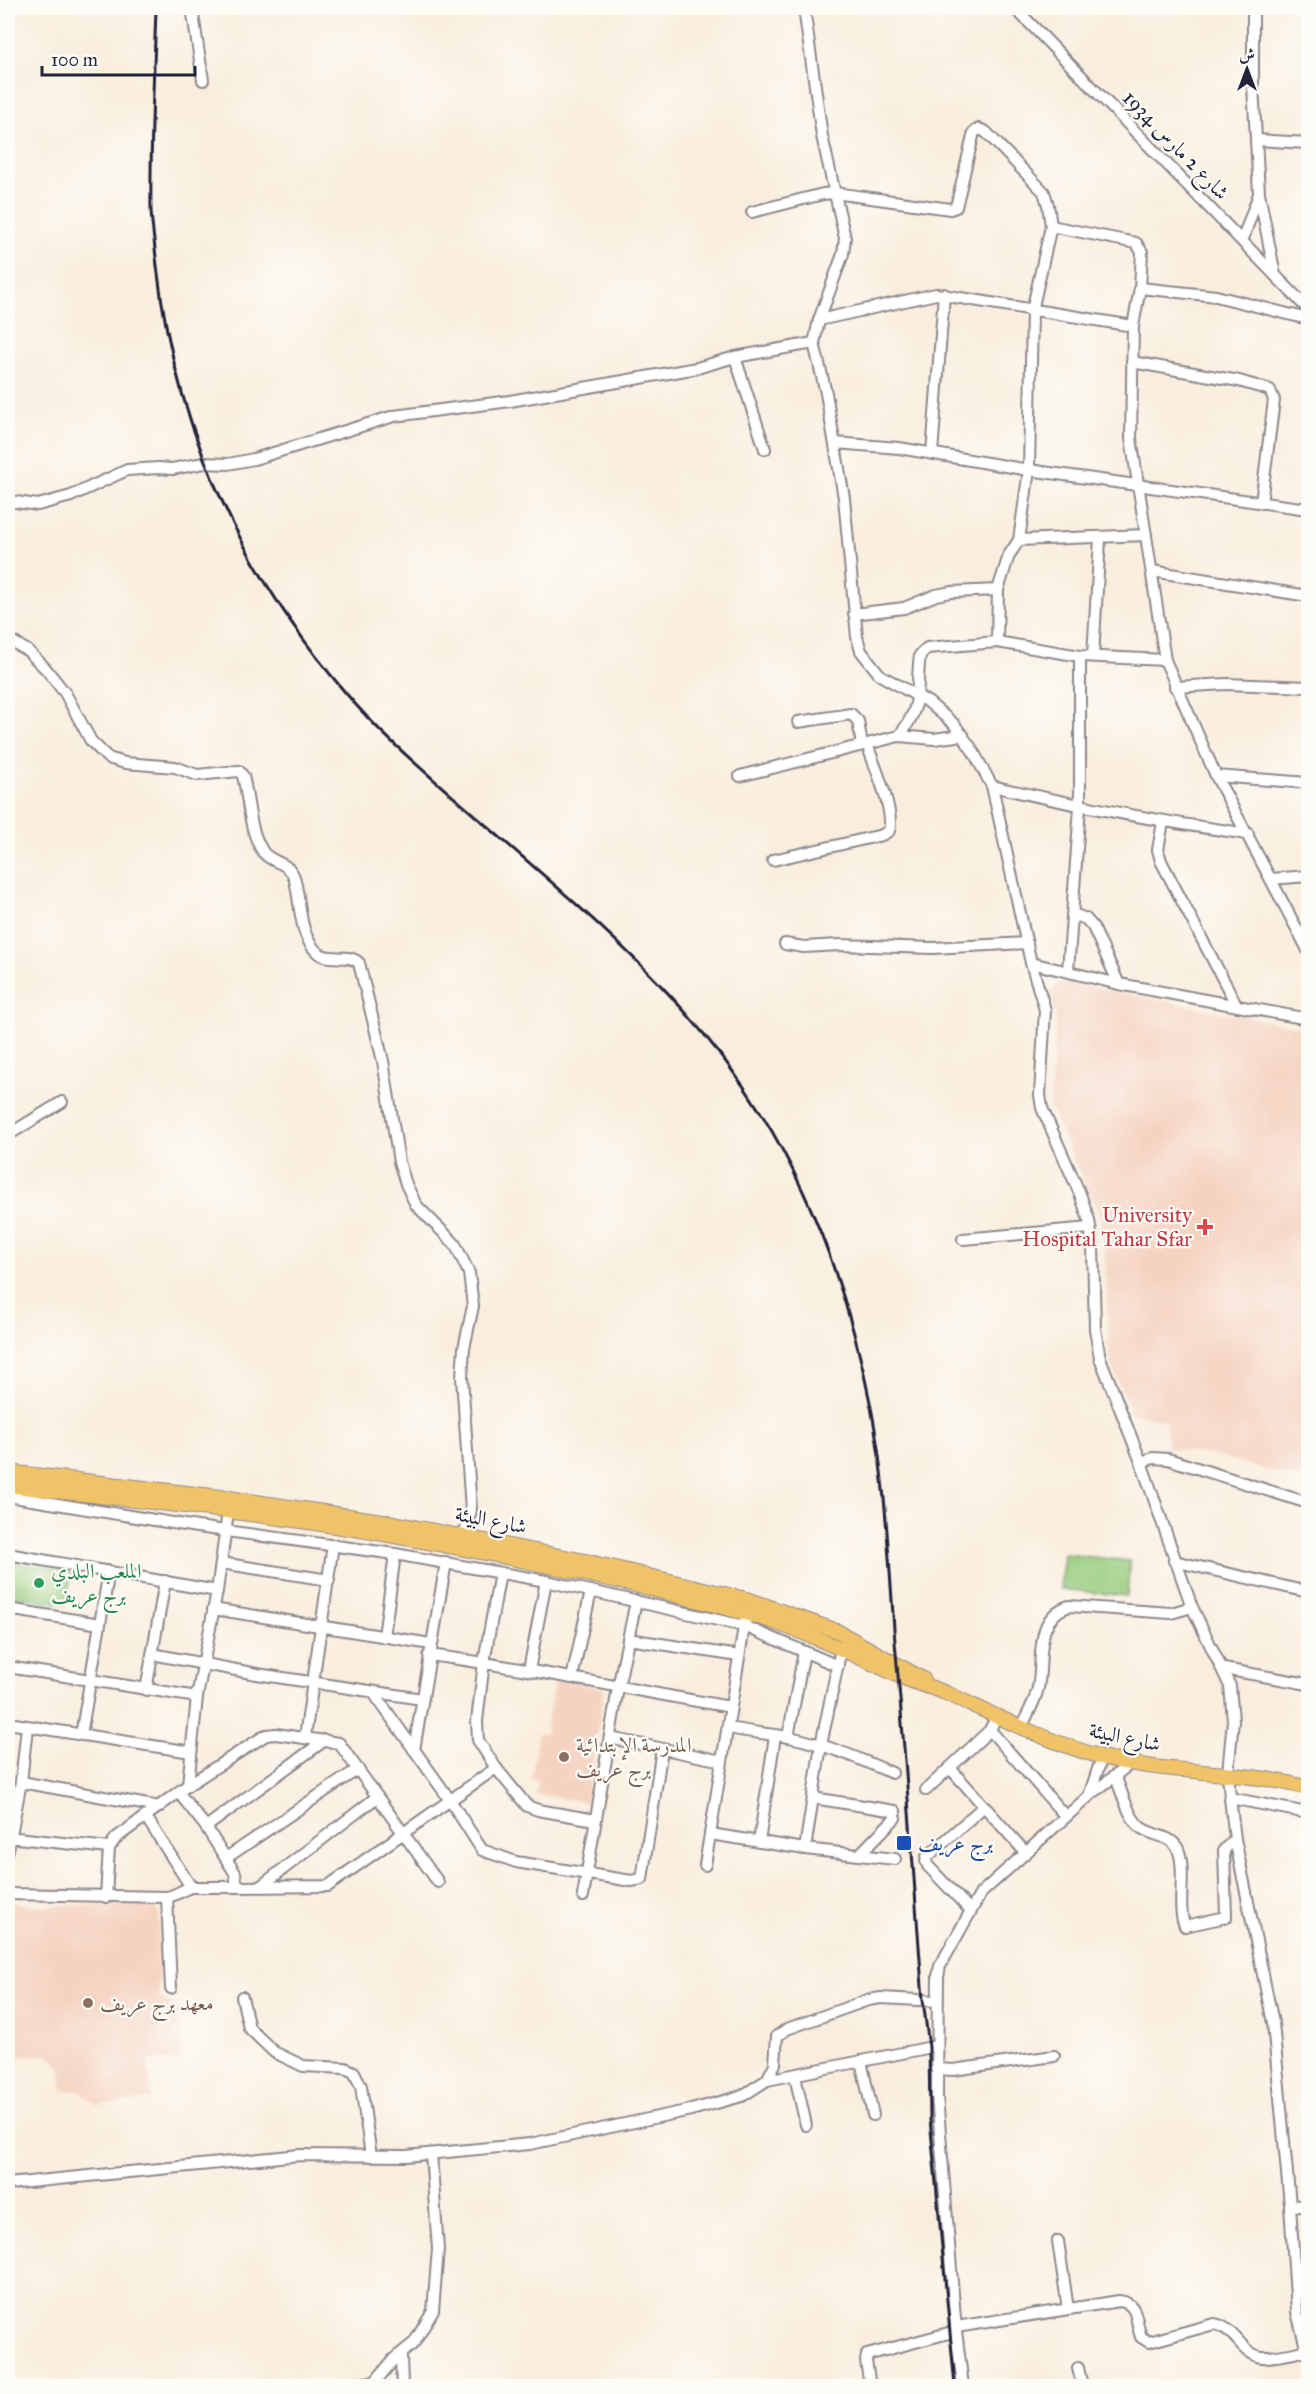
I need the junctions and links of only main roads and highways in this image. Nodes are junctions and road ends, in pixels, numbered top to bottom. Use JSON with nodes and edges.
{"nodes":[{"id":1,"x":8,"y":1472,"type":"edge"},
{"id":2,"x":8,"y":1485,"type":"edge"},
{"id":3,"x":229,"y":1506,"type":"junction"},
{"id":4,"x":747,"y":1613,"type":"junction"},
{"id":5,"x":943,"y":1692,"type":"junction"},
{"id":6,"x":1308,"y":1788,"type":"edge"}],
"edges":[{"from":1,"to":3,"type":"main road","name":"شارع البيئة"},
{"from":2,"to":3,"type":"main road","name":"شارع البيئة"},
{"from":3,"to":4,"type":"main road","name":"شارع البيئة"},
{"from":3,"to":4,"type":"main road","name":"شارع البيئة"},
{"from":4,"to":5,"type":"main road","name":"شارع البيئة"},
{"from":4,"to":5,"type":"main road","name":"شارع البيئة"},
{"from":5,"to":6,"type":"main road","name":"شارع البيئة"}]}
